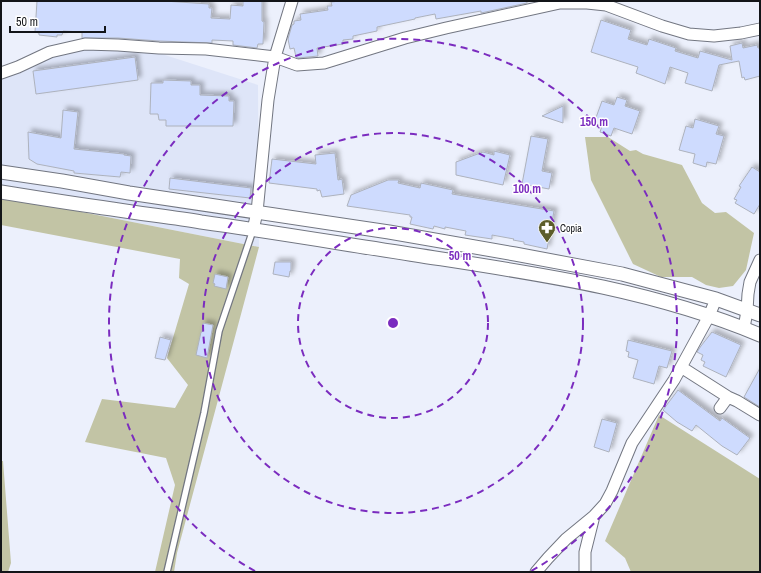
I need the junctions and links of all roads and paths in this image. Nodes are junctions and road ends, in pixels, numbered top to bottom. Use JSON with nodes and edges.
{"nodes":[{"id":1,"x":292,"y":1,"type":"edge"},
{"id":2,"x":560,"y":2,"type":"edge"},
{"id":3,"x":760,"y":30,"type":"edge"},
{"id":4,"x":275,"y":57,"type":"junction"},
{"id":5,"x":1,"y":73,"type":"edge"},
{"id":6,"x":1,"y":172,"type":"edge"},
{"id":7,"x":1,"y":192,"type":"edge"},
{"id":8,"x":256,"y":212,"type":"junction"},
{"id":9,"x":253,"y":230,"type":"junction"},
{"id":10,"x":760,"y":260,"type":"edge"},
{"id":11,"x":716,"y":299,"type":"junction"},
{"id":12,"x":747,"y":311,"type":"junction"},
{"id":13,"x":760,"y":315,"type":"edge"},
{"id":14,"x":709,"y":316,"type":"junction"},
{"id":15,"x":744,"y":328,"type":"junction"},
{"id":16,"x":760,"y":335,"type":"edge"},
{"id":17,"x":681,"y":367,"type":"junction"},
{"id":18,"x":728,"y":397,"type":"junction"},
{"id":19,"x":720,"y":408,"type":"dead end"},
{"id":20,"x":760,"y":415,"type":"edge"},
{"id":21,"x":594,"y":516,"type":"junction"},
{"id":22,"x":167,"y":572,"type":"edge"},
{"id":23,"x":536,"y":572,"type":"edge"},
{"id":24,"x":585,"y":572,"type":"edge"}],
"edges":[{"from":1,"to":4,"type":"street"},
{"from":2,"to":3,"type":"street"},
{"from":2,"to":4,"type":"street"},
{"from":4,"to":5,"type":"street"},
{"from":4,"to":8,"type":"street"},
{"from":6,"to":8,"type":"street"},
{"from":7,"to":9,"type":"street"},
{"from":8,"to":9,"type":"street"},
{"from":8,"to":11,"type":"street"},
{"from":9,"to":14,"type":"street"},
{"from":9,"to":22,"type":"lane"},
{"from":10,"to":12,"type":"street"},
{"from":11,"to":12,"type":"street"},
{"from":11,"to":14,"type":"street"},
{"from":12,"to":13,"type":"street"},
{"from":12,"to":15,"type":"street"},
{"from":14,"to":15,"type":"street"},
{"from":14,"to":17,"type":"street"},
{"from":15,"to":16,"type":"street"},
{"from":17,"to":18,"type":"street"},
{"from":17,"to":21,"type":"street"},
{"from":18,"to":19,"type":"street"},
{"from":18,"to":20,"type":"street"},
{"from":21,"to":23,"type":"street"},
{"from":21,"to":24,"type":"street"}]}
